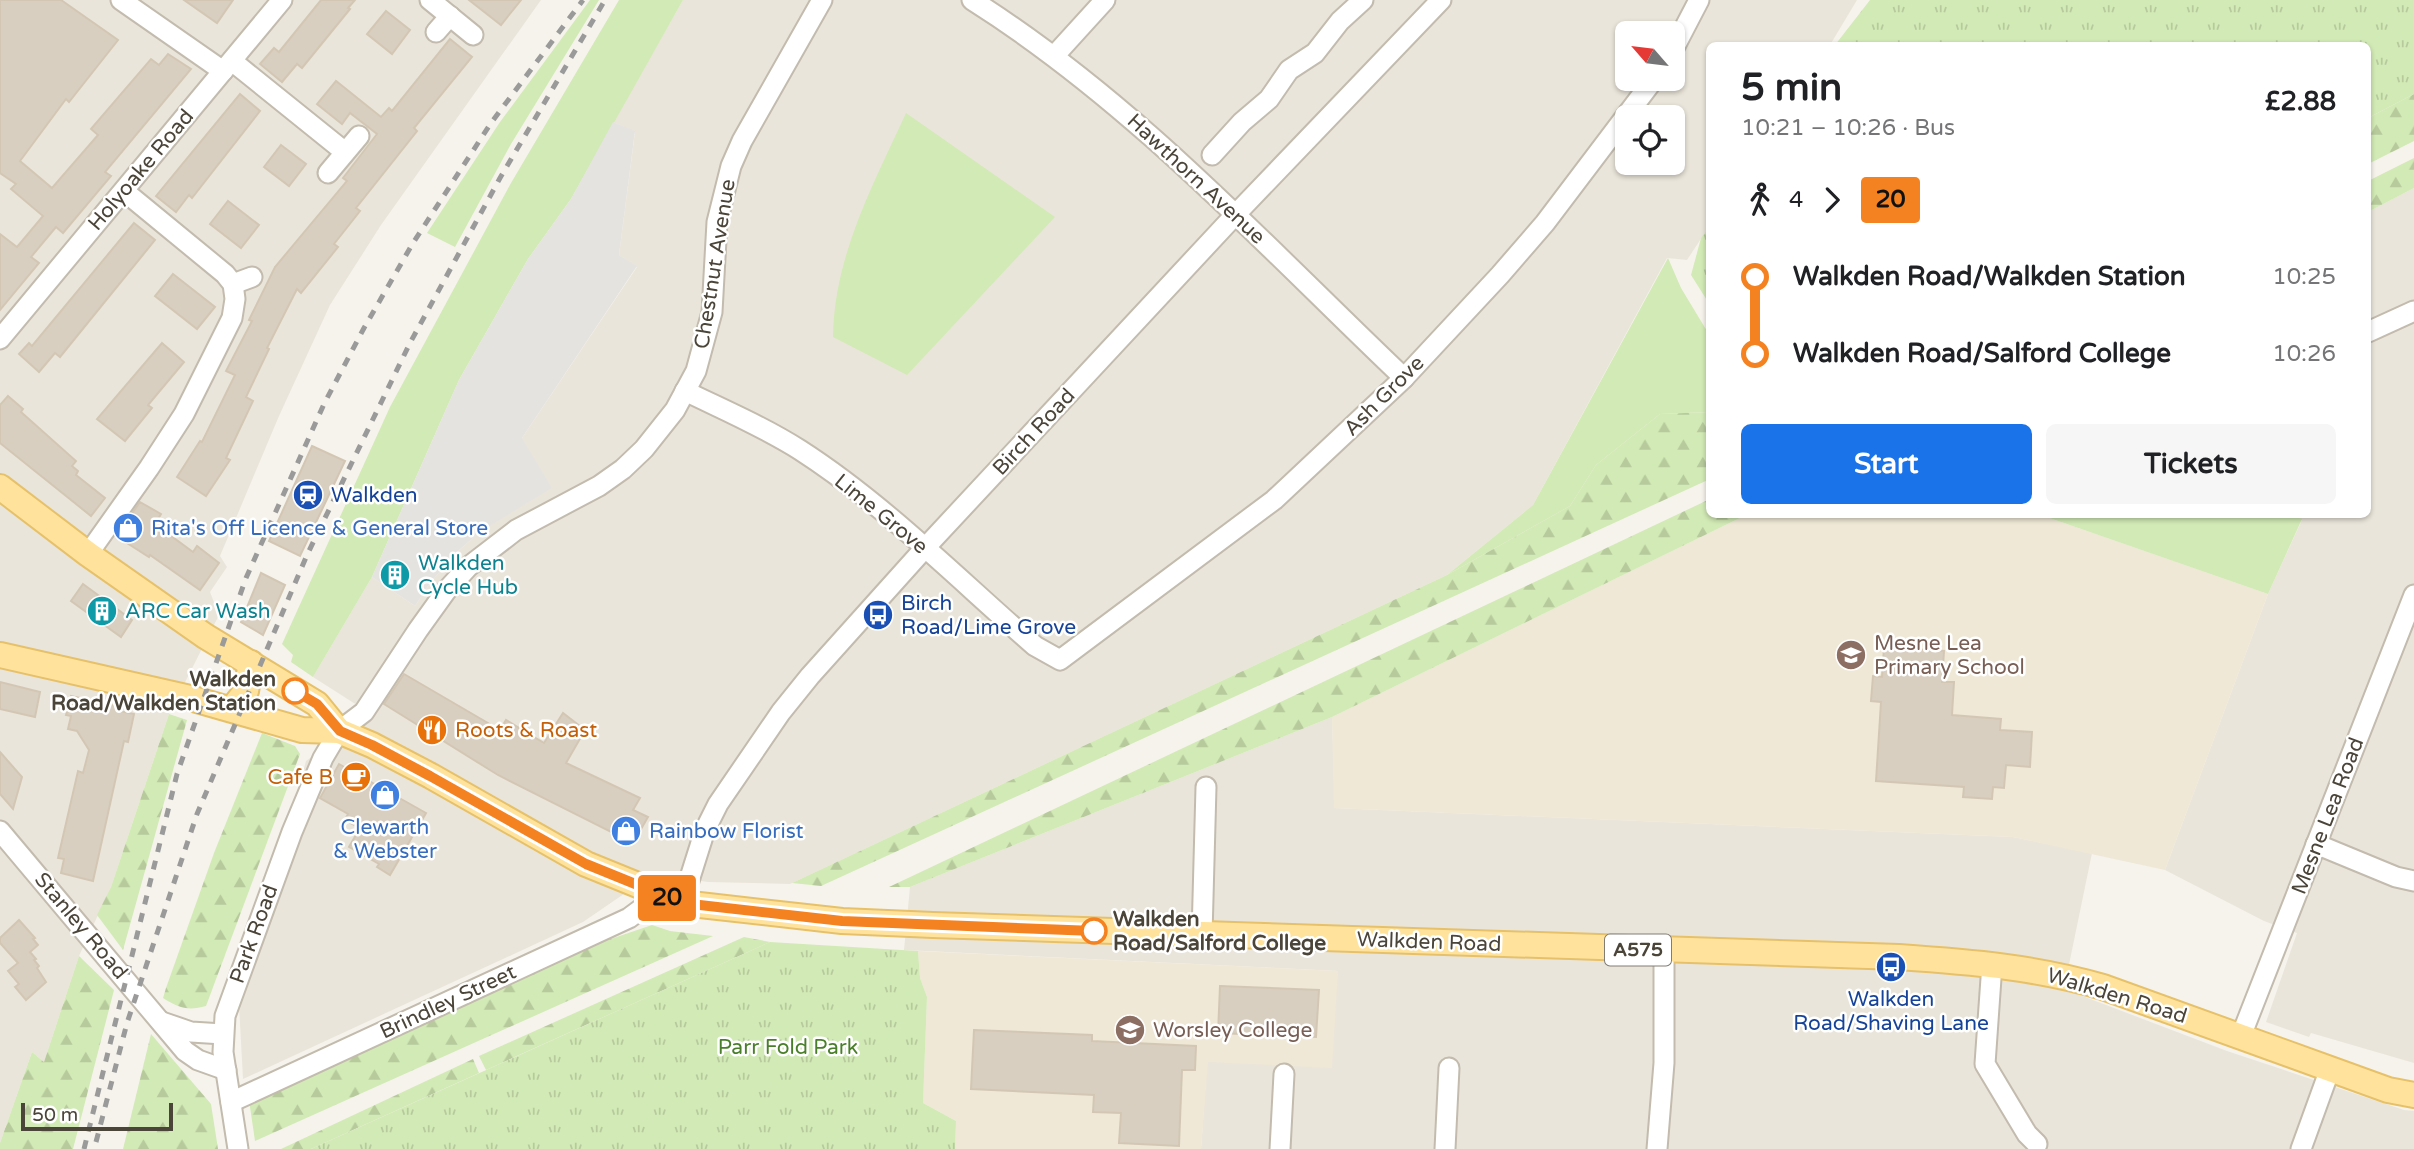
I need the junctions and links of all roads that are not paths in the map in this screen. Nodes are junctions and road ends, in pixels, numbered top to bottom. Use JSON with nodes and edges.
{"nodes":[{"id":1,"x":121,"y":0,"type":"edge"},
{"id":2,"x":282,"y":0,"type":"edge"},
{"id":3,"x":430,"y":0,"type":"edge"},
{"id":4,"x":822,"y":0,"type":"edge"},
{"id":5,"x":972,"y":0,"type":"edge"},
{"id":6,"x":1105,"y":0,"type":"edge"},
{"id":7,"x":1363,"y":0,"type":"edge"},
{"id":8,"x":1441,"y":0,"type":"edge"},
{"id":9,"x":1699,"y":0,"type":"edge"},
{"id":10,"x":450,"y":16,"type":"junction"},
{"id":11,"x":1685,"y":27,"type":"edge"},
{"id":12,"x":436,"y":32,"type":"dead end"},
{"id":13,"x":473,"y":35,"type":"dead end"},
{"id":14,"x":1055,"y":55,"type":"junction"},
{"id":15,"x":227,"y":66,"type":"junction"},
{"id":16,"x":1645,"y":91,"type":"edge"},
{"id":17,"x":359,"y":136,"type":"dead end"},
{"id":18,"x":345,"y":152,"type":"junction"},
{"id":19,"x":1212,"y":155,"type":"dead end"},
{"id":20,"x":328,"y":173,"type":"dead end"},
{"id":21,"x":124,"y":191,"type":"junction"},
{"id":22,"x":1235,"y":215,"type":"junction"},
{"id":23,"x":252,"y":277,"type":"dead end"},
{"id":24,"x":233,"y":284,"type":"junction"},
{"id":25,"x":2410,"y":316,"type":"edge"},
{"id":26,"x":2371,"y":331,"type":"edge"},
{"id":27,"x":0,"y":339,"type":"edge"},
{"id":28,"x":1404,"y":378,"type":"junction"},
{"id":29,"x":685,"y":391,"type":"junction"},
{"id":30,"x":0,"y":487,"type":"edge"},
{"id":31,"x":924,"y":549,"type":"junction"},
{"id":32,"x":88,"y":554,"type":"junction"},
{"id":33,"x":2414,"y":595,"type":"edge"},
{"id":34,"x":0,"y":656,"type":"edge"},
{"id":35,"x":1060,"y":660,"type":"joint"},
{"id":36,"x":251,"y":663,"type":"junction"},
{"id":37,"x":232,"y":709,"type":"junction"},
{"id":38,"x":340,"y":731,"type":"junction"},
{"id":39,"x":1206,"y":787,"type":"dead end"},
{"id":40,"x":0,"y":831,"type":"edge"},
{"id":41,"x":2316,"y":844,"type":"junction"},
{"id":42,"x":2414,"y":881,"type":"edge"},
{"id":43,"x":671,"y":899,"type":"junction"},
{"id":44,"x":1202,"y":934,"type":"junction"},
{"id":45,"x":1664,"y":951,"type":"junction"},
{"id":46,"x":1992,"y":964,"type":"junction"},
{"id":47,"x":162,"y":1022,"type":"junction"},
{"id":48,"x":223,"y":1034,"type":"junction"},
{"id":49,"x":2241,"y":1036,"type":"junction"},
{"id":50,"x":1449,"y":1068,"type":"dead end"},
{"id":51,"x":2330,"y":1069,"type":"junction"},
{"id":52,"x":226,"y":1070,"type":"junction"},
{"id":53,"x":1284,"y":1074,"type":"dead end"},
{"id":54,"x":2414,"y":1095,"type":"edge"},
{"id":55,"x":231,"y":1102,"type":"junction"},
{"id":56,"x":236,"y":1140,"type":"edge"},
{"id":57,"x":2037,"y":1144,"type":"dead end"},
{"id":58,"x":1280,"y":1149,"type":"edge"},
{"id":59,"x":1445,"y":1149,"type":"edge"},
{"id":60,"x":1657,"y":1149,"type":"edge"},
{"id":61,"x":2301,"y":1149,"type":"edge"}],
"edges":[{"from":1,"to":15,"type":"street"},
{"from":2,"to":15,"type":"street","name":"Holyoake Road"},
{"from":3,"to":10,"type":"street"},
{"from":4,"to":29,"type":"street","name":"Chestnut Avenue"},
{"from":5,"to":14,"type":"street","name":"Hawthorn Avenue"},
{"from":6,"to":14,"type":"street"},
{"from":7,"to":19,"type":"street"},
{"from":8,"to":22,"type":"street","name":"Birch Road"},
{"from":9,"to":11,"type":"street"},
{"from":10,"to":12,"type":"street"},
{"from":10,"to":13,"type":"street"},
{"from":14,"to":22,"type":"street","name":"Hawthorn Avenue"},
{"from":15,"to":18,"type":"street"},
{"from":15,"to":21,"type":"street","name":"Holyoake Road"},
{"from":16,"to":28,"type":"street","name":"Ash Grove"},
{"from":17,"to":18,"type":"street"},
{"from":18,"to":20,"type":"street"},
{"from":21,"to":24,"type":"street"},
{"from":21,"to":27,"type":"street","name":"Holyoake Road"},
{"from":22,"to":28,"type":"street","name":"Hawthorn Avenue"},
{"from":22,"to":31,"type":"street","name":"Birch Road"},
{"from":23,"to":24,"type":"street"},
{"from":24,"to":32,"type":"street"},
{"from":25,"to":26,"type":"street"},
{"from":28,"to":35,"type":"street","name":"Ash Grove"},
{"from":29,"to":31,"type":"street","name":"Lime Grove"},
{"from":29,"to":38,"type":"street","name":"Chestnut Avenue"},
{"from":30,"to":32,"type":"main road","name":"Walkden Road","number":"A575"},
{"from":31,"to":35,"type":"street","name":"Lime Grove"},
{"from":31,"to":43,"type":"street","name":"Birch Road"},
{"from":32,"to":36,"type":"main road","name":"Walkden Road","number":"A575"},
{"from":33,"to":41,"type":"street","name":"Mesne Lea Road"},
{"from":34,"to":37,"type":"main road","number":"A575"},
{"from":36,"to":37,"type":"main road"},
{"from":36,"to":38,"type":"main road","name":"Walkden Road","number":"A575"},
{"from":37,"to":38,"type":"main road","number":"A575"},
{"from":38,"to":43,"type":"main road","name":"Walkden Road","number":"A575"},
{"from":38,"to":48,"type":"street","name":"Park Road"},
{"from":39,"to":44,"type":"street"},
{"from":40,"to":47,"type":"street","name":"Stanley Road"},
{"from":41,"to":42,"type":"street"},
{"from":41,"to":49,"type":"street","name":"Mesne Lea Road"},
{"from":43,"to":44,"type":"main road","name":"Walkden Road","number":"A575"},
{"from":43,"to":55,"type":"street","name":"Brindley Street"},
{"from":44,"to":45,"type":"main road","name":"Walkden Road","number":"A575"},
{"from":45,"to":46,"type":"main road","name":"Walkden Road","number":"A575"},
{"from":45,"to":60,"type":"street"},
{"from":46,"to":49,"type":"main road","name":"Walkden Road","number":"A575"},
{"from":46,"to":57,"type":"street"},
{"from":47,"to":48,"type":"street"},
{"from":47,"to":52,"type":"street","name":"Stanley Road"},
{"from":48,"to":52,"type":"street","name":"Park Road"},
{"from":49,"to":51,"type":"main road","name":"Walkden Road","number":"A575"},
{"from":50,"to":59,"type":"street"},
{"from":51,"to":54,"type":"main road","name":"Walkden Road","number":"A575"},
{"from":51,"to":61,"type":"street"},
{"from":52,"to":55,"type":"street","name":"Park Road"},
{"from":53,"to":58,"type":"street"},
{"from":55,"to":56,"type":"street","name":"Park Road"}]}
